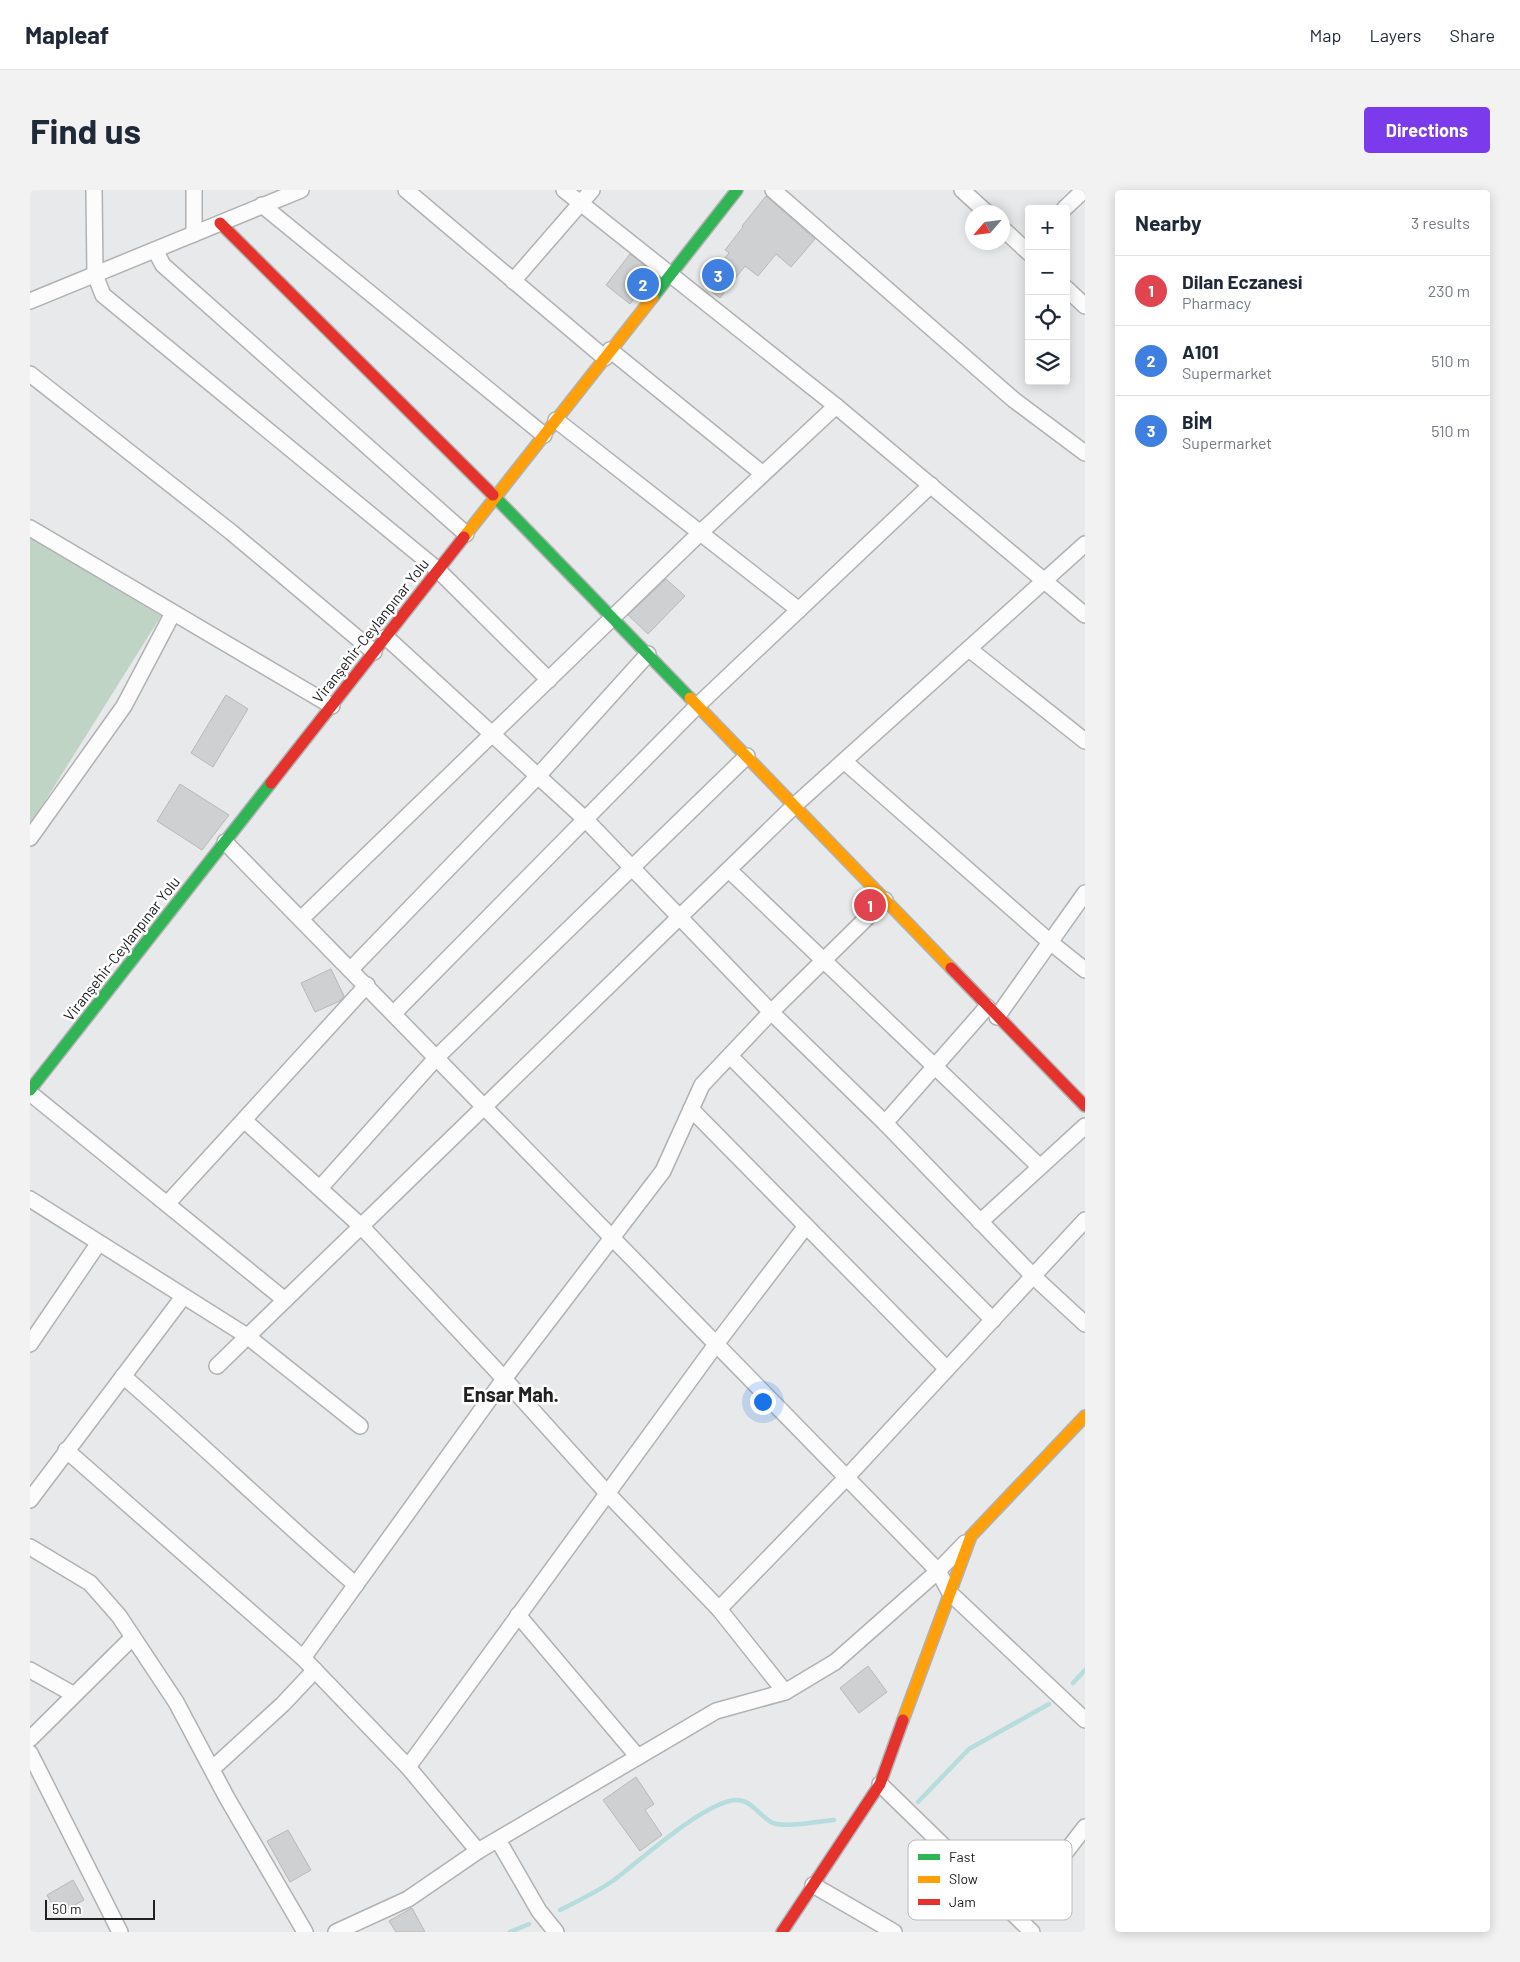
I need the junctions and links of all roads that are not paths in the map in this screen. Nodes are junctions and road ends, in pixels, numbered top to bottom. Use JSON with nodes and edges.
{"nodes":[{"id":1,"x":94,"y":190,"type":"edge"},
{"id":2,"x":194,"y":190,"type":"edge"},
{"id":3,"x":301,"y":190,"type":"edge"},
{"id":4,"x":406,"y":190,"type":"edge"},
{"id":5,"x":564,"y":190,"type":"edge"},
{"id":6,"x":592,"y":190,"type":"edge"},
{"id":7,"x":737,"y":190,"type":"edge"},
{"id":8,"x":773,"y":190,"type":"edge"},
{"id":9,"x":962,"y":190,"type":"edge"},
{"id":10,"x":1082,"y":198,"type":"edge"},
{"id":11,"x":581,"y":204,"type":"junction"},
{"id":12,"x":262,"y":205,"type":"junction"},
{"id":13,"x":978,"y":205,"type":"edge"},
{"id":14,"x":1070,"y":205,"type":"edge"},
{"id":15,"x":220,"y":223,"type":"junction"},
{"id":16,"x":194,"y":234,"type":"junction"},
{"id":17,"x":1010,"y":234,"type":"edge"},
{"id":18,"x":1025,"y":245,"type":"edge"},
{"id":19,"x":156,"y":250,"type":"junction"},
{"id":20,"x":671,"y":273,"type":"junction"},
{"id":21,"x":95,"y":275,"type":"junction"},
{"id":22,"x":514,"y":281,"type":"junction"},
{"id":23,"x":1070,"y":292,"type":"edge"},
{"id":24,"x":30,"y":302,"type":"edge"},
{"id":25,"x":1085,"y":306,"type":"edge"},
{"id":26,"x":608,"y":354,"type":"junction"},
{"id":27,"x":30,"y":374,"type":"edge"},
{"id":28,"x":836,"y":406,"type":"junction"},
{"id":29,"x":556,"y":420,"type":"junction"},
{"id":30,"x":544,"y":435,"type":"junction"},
{"id":31,"x":1085,"y":453,"type":"edge"},
{"id":32,"x":763,"y":474,"type":"junction"},
{"id":33,"x":931,"y":485,"type":"junction"},
{"id":34,"x":495,"y":497,"type":"junction"},
{"id":35,"x":30,"y":528,"type":"edge"},
{"id":36,"x":701,"y":532,"type":"junction"},
{"id":37,"x":466,"y":534,"type":"junction"},
{"id":38,"x":1085,"y":544,"type":"edge"},
{"id":39,"x":438,"y":570,"type":"junction"},
{"id":40,"x":1046,"y":580,"type":"junction"},
{"id":41,"x":798,"y":610,"type":"junction"},
{"id":42,"x":173,"y":613,"type":"junction"},
{"id":43,"x":1085,"y":614,"type":"edge"},
{"id":44,"x":613,"y":618,"type":"junction"},
{"id":45,"x":386,"y":637,"type":"junction"},
{"id":46,"x":969,"y":649,"type":"junction"},
{"id":47,"x":374,"y":652,"type":"junction"},
{"id":48,"x":648,"y":654,"type":"junction"},
{"id":49,"x":549,"y":680,"type":"junction"},
{"id":50,"x":698,"y":705,"type":"junction"},
{"id":51,"x":332,"y":706,"type":"junction"},
{"id":52,"x":492,"y":734,"type":"junction"},
{"id":53,"x":1085,"y":741,"type":"edge"},
{"id":54,"x":747,"y":756,"type":"junction"},
{"id":55,"x":844,"y":761,"type":"junction"},
{"id":56,"x":538,"y":776,"type":"junction"},
{"id":57,"x":795,"y":805,"type":"junction"},
{"id":58,"x":586,"y":820,"type":"junction"},
{"id":59,"x":30,"y":838,"type":"edge"},
{"id":60,"x":225,"y":842,"type":"junction"},
{"id":61,"x":633,"y":867,"type":"junction"},
{"id":62,"x":729,"y":870,"type":"junction"},
{"id":63,"x":1085,"y":893,"type":"edge"},
{"id":64,"x":885,"y":900,"type":"junction"},
{"id":65,"x":679,"y":917,"type":"junction"},
{"id":66,"x":302,"y":918,"type":"junction"},
{"id":67,"x":1050,"y":942,"type":"junction"},
{"id":68,"x":823,"y":961,"type":"junction"},
{"id":69,"x":351,"y":969,"type":"junction"},
{"id":70,"x":1085,"y":970,"type":"edge"},
{"id":71,"x":367,"y":985,"type":"junction"},
{"id":72,"x":771,"y":1012,"type":"junction"},
{"id":73,"x":992,"y":1012,"type":"junction"},
{"id":74,"x":394,"y":1013,"type":"junction"},
{"id":75,"x":730,"y":1056,"type":"junction"},
{"id":76,"x":437,"y":1057,"type":"junction"},
{"id":77,"x":934,"y":1068,"type":"junction"},
{"id":78,"x":32,"y":1083,"type":"edge"},
{"id":79,"x":486,"y":1106,"type":"junction"},
{"id":80,"x":1085,"y":1106,"type":"edge"},
{"id":81,"x":691,"y":1109,"type":"junction"},
{"id":82,"x":244,"y":1120,"type":"junction"},
{"id":83,"x":885,"y":1123,"type":"junction"},
{"id":84,"x":1085,"y":1126,"type":"edge"},
{"id":85,"x":1040,"y":1167,"type":"junction"},
{"id":86,"x":320,"y":1188,"type":"junction"},
{"id":87,"x":30,"y":1199,"type":"edge"},
{"id":88,"x":167,"y":1204,"type":"junction"},
{"id":89,"x":1085,"y":1220,"type":"edge"},
{"id":90,"x":980,"y":1222,"type":"junction"},
{"id":91,"x":361,"y":1226,"type":"junction"},
{"id":92,"x":806,"y":1226,"type":"junction"},
{"id":93,"x":613,"y":1236,"type":"junction"},
{"id":94,"x":98,"y":1244,"type":"junction"},
{"id":95,"x":1033,"y":1276,"type":"junction"},
{"id":96,"x":183,"y":1297,"type":"junction"},
{"id":97,"x":285,"y":1300,"type":"junction"},
{"id":98,"x":993,"y":1320,"type":"junction"},
{"id":99,"x":1085,"y":1324,"type":"edge"},
{"id":100,"x":248,"y":1336,"type":"junction"},
{"id":101,"x":717,"y":1343,"type":"junction"},
{"id":102,"x":30,"y":1344,"type":"edge"},
{"id":103,"x":217,"y":1366,"type":"dead end"},
{"id":104,"x":947,"y":1369,"type":"junction"},
{"id":105,"x":123,"y":1376,"type":"junction"},
{"id":106,"x":504,"y":1379,"type":"junction"},
{"id":107,"x":1085,"y":1416,"type":"edge"},
{"id":108,"x":360,"y":1426,"type":"dead end"},
{"id":109,"x":66,"y":1450,"type":"junction"},
{"id":110,"x":847,"y":1477,"type":"junction"},
{"id":111,"x":606,"y":1493,"type":"junction"},
{"id":112,"x":30,"y":1500,"type":"edge"},
{"id":113,"x":971,"y":1536,"type":"junction"},
{"id":114,"x":30,"y":1547,"type":"edge"},
{"id":115,"x":938,"y":1571,"type":"junction"},
{"id":116,"x":356,"y":1585,"type":"junction"},
{"id":117,"x":950,"y":1593,"type":"junction"},
{"id":118,"x":719,"y":1609,"type":"junction"},
{"id":119,"x":518,"y":1615,"type":"junction"},
{"id":120,"x":134,"y":1637,"type":"junction"},
{"id":121,"x":304,"y":1658,"type":"junction"},
{"id":122,"x":30,"y":1670,"type":"edge"},
{"id":123,"x":314,"y":1670,"type":"junction"},
{"id":124,"x":785,"y":1692,"type":"junction"},
{"id":125,"x":73,"y":1694,"type":"junction"},
{"id":126,"x":1085,"y":1720,"type":"edge"},
{"id":127,"x":30,"y":1739,"type":"edge"},
{"id":128,"x":30,"y":1753,"type":"edge"},
{"id":129,"x":638,"y":1757,"type":"junction"},
{"id":130,"x":408,"y":1767,"type":"junction"},
{"id":131,"x":212,"y":1769,"type":"junction"},
{"id":132,"x":880,"y":1784,"type":"junction"},
{"id":133,"x":1085,"y":1827,"type":"edge"},
{"id":134,"x":498,"y":1840,"type":"junction"},
{"id":135,"x":937,"y":1840,"type":"edge"},
{"id":136,"x":1072,"y":1844,"type":"edge"},
{"id":137,"x":478,"y":1851,"type":"junction"},
{"id":138,"x":813,"y":1885,"type":"junction"},
{"id":139,"x":1019,"y":1920,"type":"edge"},
{"id":140,"x":120,"y":1932,"type":"edge"},
{"id":141,"x":306,"y":1932,"type":"edge"},
{"id":142,"x":336,"y":1932,"type":"edge"},
{"id":143,"x":556,"y":1932,"type":"edge"},
{"id":144,"x":782,"y":1932,"type":"edge"},
{"id":145,"x":894,"y":1932,"type":"edge"},
{"id":146,"x":1032,"y":1932,"type":"edge"}],
"edges":[{"from":1,"to":21,"type":"street"},
{"from":2,"to":16,"type":"street"},
{"from":3,"to":12,"type":"street"},
{"from":4,"to":22,"type":"street"},
{"from":5,"to":11,"type":"street"},
{"from":6,"to":11,"type":"street"},
{"from":7,"to":20,"type":"street","name":"Viranşehir-Ceylanpınar Yolu"},
{"from":8,"to":31,"type":"street"},
{"from":9,"to":13,"type":"street"},
{"from":10,"to":14,"type":"street"},
{"from":11,"to":20,"type":"street"},
{"from":11,"to":22,"type":"street"},
{"from":12,"to":15,"type":"street"},
{"from":12,"to":30,"type":"street"},
{"from":15,"to":16,"type":"street"},
{"from":15,"to":34,"type":"street"},
{"from":16,"to":19,"type":"street"},
{"from":17,"to":18,"type":"street"},
{"from":19,"to":21,"type":"street"},
{"from":19,"to":37,"type":"street"},
{"from":20,"to":26,"type":"street","name":"Viranşehir-Ceylanpınar Yolu"},
{"from":20,"to":28,"type":"street"},
{"from":21,"to":24,"type":"street"},
{"from":21,"to":39,"type":"street"},
{"from":22,"to":26,"type":"street"},
{"from":23,"to":25,"type":"street"},
{"from":26,"to":29,"type":"street","name":"Viranşehir-Ceylanpınar Yolu"},
{"from":26,"to":32,"type":"street"},
{"from":27,"to":47,"type":"street"},
{"from":28,"to":32,"type":"street"},
{"from":28,"to":33,"type":"street"},
{"from":29,"to":30,"type":"street","name":"Viranşehir-Ceylanpınar Yolu"},
{"from":29,"to":36,"type":"street"},
{"from":30,"to":34,"type":"street","name":"Viranşehir-Ceylanpınar Yolu"},
{"from":32,"to":36,"type":"street"},
{"from":33,"to":40,"type":"street"},
{"from":33,"to":41,"type":"street"},
{"from":34,"to":37,"type":"street","name":"Viranşehir-Ceylanpınar Yolu"},
{"from":34,"to":44,"type":"street"},
{"from":35,"to":42,"type":"street"},
{"from":36,"to":41,"type":"street"},
{"from":36,"to":44,"type":"street"},
{"from":37,"to":39,"type":"street","name":"Viranşehir-Ceylanpınar Yolu"},
{"from":38,"to":40,"type":"street"},
{"from":39,"to":45,"type":"street","name":"Viranşehir-Ceylanpınar Yolu"},
{"from":39,"to":49,"type":"street"},
{"from":40,"to":43,"type":"street"},
{"from":40,"to":46,"type":"street"},
{"from":41,"to":50,"type":"street"},
{"from":42,"to":51,"type":"street"},
{"from":42,"to":59,"type":"street"},
{"from":44,"to":48,"type":"street"},
{"from":44,"to":49,"type":"street"},
{"from":45,"to":47,"type":"street","name":"Viranşehir-Ceylanpınar Yolu"},
{"from":45,"to":52,"type":"street"},
{"from":46,"to":53,"type":"street"},
{"from":46,"to":55,"type":"street"},
{"from":47,"to":51,"type":"street","name":"Viranşehir-Ceylanpınar Yolu"},
{"from":48,"to":50,"type":"street"},
{"from":48,"to":56,"type":"street"},
{"from":49,"to":52,"type":"street"},
{"from":50,"to":54,"type":"street"},
{"from":50,"to":58,"type":"street"},
{"from":51,"to":60,"type":"street","name":"Viranşehir-Ceylanpınar Yolu"},
{"from":52,"to":56,"type":"street"},
{"from":52,"to":66,"type":"street"},
{"from":54,"to":57,"type":"street"},
{"from":54,"to":61,"type":"street"},
{"from":55,"to":57,"type":"street"},
{"from":55,"to":67,"type":"street"},
{"from":56,"to":58,"type":"street"},
{"from":56,"to":69,"type":"street"},
{"from":57,"to":62,"type":"street"},
{"from":57,"to":64,"type":"street"},
{"from":58,"to":61,"type":"street"},
{"from":58,"to":74,"type":"street"},
{"from":60,"to":66,"type":"street"},
{"from":60,"to":78,"type":"street","name":"Viranşehir-Ceylanpınar Yolu"},
{"from":61,"to":65,"type":"street"},
{"from":61,"to":76,"type":"street"},
{"from":62,"to":65,"type":"street"},
{"from":62,"to":68,"type":"street"},
{"from":63,"to":67,"type":"street"},
{"from":64,"to":68,"type":"street"},
{"from":64,"to":73,"type":"street"},
{"from":65,"to":72,"type":"street"},
{"from":65,"to":79,"type":"street"},
{"from":66,"to":69,"type":"street"},
{"from":67,"to":70,"type":"street"},
{"from":67,"to":73,"type":"street"},
{"from":68,"to":72,"type":"street"},
{"from":68,"to":77,"type":"street"},
{"from":69,"to":71,"type":"street"},
{"from":71,"to":74,"type":"street"},
{"from":71,"to":82,"type":"street"},
{"from":72,"to":75,"type":"street"},
{"from":72,"to":83,"type":"street"},
{"from":73,"to":77,"type":"street"},
{"from":73,"to":80,"type":"street"},
{"from":74,"to":76,"type":"street"},
{"from":75,"to":81,"type":"street"},
{"from":75,"to":98,"type":"street"},
{"from":76,"to":79,"type":"street"},
{"from":76,"to":86,"type":"street"},
{"from":77,"to":83,"type":"street"},
{"from":77,"to":85,"type":"street"},
{"from":78,"to":88,"type":"street"},
{"from":79,"to":91,"type":"street"},
{"from":79,"to":93,"type":"street"},
{"from":81,"to":92,"type":"street"},
{"from":81,"to":93,"type":"street"},
{"from":82,"to":86,"type":"street"},
{"from":82,"to":88,"type":"street"},
{"from":83,"to":90,"type":"street"},
{"from":84,"to":85,"type":"street"},
{"from":85,"to":90,"type":"street"},
{"from":86,"to":91,"type":"street"},
{"from":87,"to":94,"type":"street"},
{"from":88,"to":97,"type":"street"},
{"from":89,"to":95,"type":"street"},
{"from":90,"to":95,"type":"street"},
{"from":91,"to":97,"type":"street"},
{"from":91,"to":106,"type":"street"},
{"from":92,"to":101,"type":"street"},
{"from":92,"to":104,"type":"street"},
{"from":93,"to":101,"type":"street"},
{"from":93,"to":106,"type":"street"},
{"from":94,"to":96,"type":"street"},
{"from":94,"to":102,"type":"street"},
{"from":95,"to":98,"type":"street"},
{"from":95,"to":99,"type":"street"},
{"from":96,"to":100,"type":"street"},
{"from":96,"to":105,"type":"street"},
{"from":97,"to":100,"type":"street"},
{"from":98,"to":104,"type":"street"},
{"from":100,"to":103,"type":"street"},
{"from":100,"to":108,"type":"street"},
{"from":101,"to":110,"type":"street"},
{"from":101,"to":111,"type":"street"},
{"from":104,"to":110,"type":"street"},
{"from":105,"to":109,"type":"street"},
{"from":105,"to":116,"type":"street"},
{"from":106,"to":111,"type":"street"},
{"from":106,"to":116,"type":"street"},
{"from":107,"to":113,"type":"street"},
{"from":109,"to":112,"type":"street"},
{"from":109,"to":121,"type":"street"},
{"from":110,"to":115,"type":"street"},
{"from":110,"to":118,"type":"street"},
{"from":111,"to":118,"type":"street"},
{"from":111,"to":119,"type":"street"},
{"from":113,"to":115,"type":"street"},
{"from":113,"to":117,"type":"street"},
{"from":114,"to":120,"type":"street"},
{"from":115,"to":117,"type":"street"},
{"from":115,"to":124,"type":"street"},
{"from":116,"to":121,"type":"street"},
{"from":117,"to":126,"type":"street"},
{"from":117,"to":132,"type":"street"},
{"from":118,"to":124,"type":"street"},
{"from":119,"to":129,"type":"street"},
{"from":119,"to":130,"type":"street"},
{"from":120,"to":125,"type":"street"},
{"from":120,"to":131,"type":"street"},
{"from":121,"to":123,"type":"street"},
{"from":122,"to":125,"type":"street"},
{"from":123,"to":130,"type":"street"},
{"from":123,"to":131,"type":"street"},
{"from":124,"to":129,"type":"street"},
{"from":125,"to":127,"type":"street"},
{"from":128,"to":140,"type":"street"},
{"from":129,"to":134,"type":"street"},
{"from":130,"to":137,"type":"street"},
{"from":131,"to":141,"type":"street"},
{"from":132,"to":135,"type":"street"},
{"from":132,"to":138,"type":"street"},
{"from":133,"to":136,"type":"street"},
{"from":134,"to":137,"type":"street"},
{"from":134,"to":143,"type":"street"},
{"from":137,"to":142,"type":"street"},
{"from":138,"to":144,"type":"street"},
{"from":138,"to":145,"type":"street"},
{"from":139,"to":146,"type":"street"}]}
